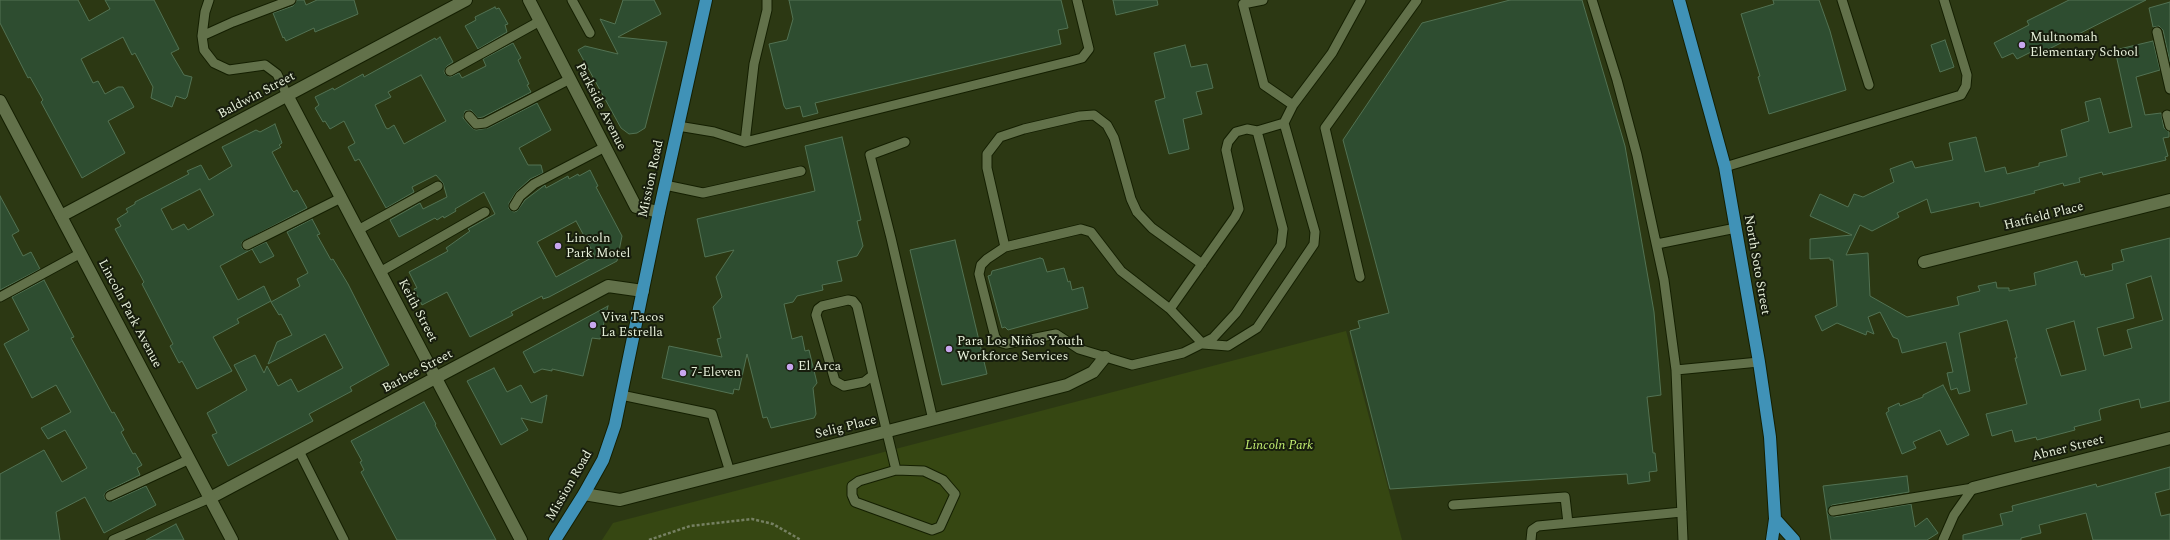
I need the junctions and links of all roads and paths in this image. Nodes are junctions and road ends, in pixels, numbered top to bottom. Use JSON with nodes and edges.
{"nodes":[{"id":1,"x":209,"y":0,"type":"edge"},
{"id":2,"x":291,"y":0,"type":"edge"},
{"id":3,"x":466,"y":0,"type":"edge"},
{"id":4,"x":529,"y":0,"type":"edge"},
{"id":5,"x":572,"y":0,"type":"edge"},
{"id":6,"x":706,"y":0,"type":"edge"},
{"id":7,"x":767,"y":0,"type":"edge"},
{"id":8,"x":1077,"y":0,"type":"edge"},
{"id":9,"x":1262,"y":0,"type":"edge"},
{"id":10,"x":1361,"y":0,"type":"edge"},
{"id":11,"x":1417,"y":0,"type":"edge"},
{"id":12,"x":1592,"y":0,"type":"edge"},
{"id":13,"x":1679,"y":0,"type":"edge"},
{"id":14,"x":1842,"y":0,"type":"edge"},
{"id":15,"x":1944,"y":0,"type":"edge"},
{"id":16,"x":540,"y":21,"type":"junction"},
{"id":17,"x":2157,"y":32,"type":"dead end"},
{"id":18,"x":590,"y":33,"type":"dead end"},
{"id":19,"x":202,"y":36,"type":"junction"},
{"id":20,"x":450,"y":71,"type":"dead end"},
{"id":21,"x":570,"y":79,"type":"junction"},
{"id":22,"x":1869,"y":85,"type":"dead end"},
{"id":23,"x":2170,"y":90,"type":"edge"},
{"id":24,"x":287,"y":95,"type":"junction"},
{"id":25,"x":0,"y":101,"type":"edge"},
{"id":26,"x":1293,"y":105,"type":"junction"},
{"id":27,"x":2167,"y":115,"type":"dead end"},
{"id":28,"x":469,"y":116,"type":"dead end"},
{"id":29,"x":1284,"y":123,"type":"junction"},
{"id":30,"x":678,"y":126,"type":"junction"},
{"id":31,"x":2170,"y":126,"type":"edge"},
{"id":32,"x":1257,"y":131,"type":"junction"},
{"id":33,"x":745,"y":142,"type":"junction"},
{"id":34,"x":905,"y":142,"type":"dead end"},
{"id":35,"x":605,"y":147,"type":"junction"},
{"id":36,"x":1725,"y":167,"type":"junction"},
{"id":37,"x":801,"y":171,"type":"dead end"},
{"id":38,"x":665,"y":185,"type":"junction"},
{"id":39,"x":438,"y":186,"type":"dead end"},
{"id":40,"x":341,"y":198,"type":"junction"},
{"id":41,"x":2170,"y":200,"type":"edge"},
{"id":42,"x":514,"y":206,"type":"dead end"},
{"id":43,"x":485,"y":212,"type":"dead end"},
{"id":44,"x":659,"y":212,"type":"junction"},
{"id":45,"x":61,"y":216,"type":"junction"},
{"id":46,"x":1736,"y":228,"type":"junction"},
{"id":47,"x":358,"y":230,"type":"junction"},
{"id":48,"x":1657,"y":244,"type":"junction"},
{"id":49,"x":247,"y":245,"type":"dead end"},
{"id":50,"x":1005,"y":247,"type":"junction"},
{"id":51,"x":81,"y":253,"type":"junction"},
{"id":52,"x":1924,"y":262,"type":"dead end"},
{"id":53,"x":1202,"y":264,"type":"junction"},
{"id":54,"x":380,"y":272,"type":"junction"},
{"id":55,"x":1360,"y":277,"type":"dead end"},
{"id":56,"x":642,"y":291,"type":"junction"},
{"id":57,"x":0,"y":297,"type":"edge"},
{"id":58,"x":1170,"y":309,"type":"junction"},
{"id":59,"x":1203,"y":344,"type":"junction"},
{"id":60,"x":1105,"y":357,"type":"junction"},
{"id":61,"x":1760,"y":362,"type":"junction"},
{"id":62,"x":1676,"y":370,"type":"junction"},
{"id":63,"x":872,"y":375,"type":"junction"},
{"id":64,"x":436,"y":378,"type":"junction"},
{"id":65,"x":621,"y":395,"type":"junction"},
{"id":66,"x":932,"y":420,"type":"junction"},
{"id":67,"x":888,"y":432,"type":"junction"},
{"id":68,"x":2170,"y":438,"type":"edge"},
{"id":69,"x":299,"y":451,"type":"junction"},
{"id":70,"x":190,"y":459,"type":"junction"},
{"id":71,"x":896,"y":470,"type":"junction"},
{"id":72,"x":730,"y":472,"type":"junction"},
{"id":73,"x":1972,"y":488,"type":"junction"},
{"id":74,"x":584,"y":494,"type":"junction"},
{"id":75,"x":110,"y":496,"type":"dead end"},
{"id":76,"x":210,"y":498,"type":"junction"},
{"id":77,"x":1453,"y":504,"type":"dead end"},
{"id":78,"x":1833,"y":511,"type":"dead end"},
{"id":79,"x":1682,"y":512,"type":"junction"},
{"id":80,"x":1775,"y":519,"type":"junction"},
{"id":81,"x":1568,"y":523,"type":"junction"},
{"id":82,"x":113,"y":540,"type":"edge"},
{"id":83,"x":232,"y":540,"type":"edge"},
{"id":84,"x":344,"y":540,"type":"edge"},
{"id":85,"x":521,"y":540,"type":"edge"},
{"id":86,"x":555,"y":540,"type":"edge"},
{"id":87,"x":649,"y":540,"type":"edge"},
{"id":88,"x":801,"y":540,"type":"edge"},
{"id":89,"x":1531,"y":540,"type":"edge"},
{"id":90,"x":1683,"y":540,"type":"edge"},
{"id":91,"x":1772,"y":540,"type":"edge"},
{"id":92,"x":1794,"y":540,"type":"edge"},
{"id":93,"x":1943,"y":540,"type":"edge"}],
"edges":[{"from":1,"to":19,"type":"lane"},
{"from":2,"to":19,"type":"lane"},
{"from":3,"to":24,"type":"street","name":"Baldwin Street"},
{"from":4,"to":16,"type":"street","name":"Parkside Avenue"},
{"from":5,"to":18,"type":"lane"},
{"from":6,"to":30,"type":"main road","name":"Mission Road"},
{"from":7,"to":33,"type":"lane"},
{"from":8,"to":33,"type":"lane"},
{"from":9,"to":26,"type":"lane"},
{"from":10,"to":26,"type":"lane"},
{"from":11,"to":55,"type":"lane"},
{"from":12,"to":48,"type":"lane"},
{"from":13,"to":36,"type":"main road","name":"North Soto Street"},
{"from":14,"to":22,"type":"lane"},
{"from":15,"to":36,"type":"lane"},
{"from":16,"to":20,"type":"lane"},
{"from":16,"to":21,"type":"street","name":"Parkside Avenue"},
{"from":17,"to":23,"type":"lane"},
{"from":19,"to":24,"type":"lane"},
{"from":21,"to":28,"type":"lane"},
{"from":21,"to":35,"type":"street","name":"Parkside Avenue"},
{"from":24,"to":40,"type":"street","name":"Keith Street"},
{"from":24,"to":45,"type":"street","name":"Baldwin Street"},
{"from":25,"to":45,"type":"street","name":"Lincoln Park Avenue"},
{"from":26,"to":29,"type":"lane"},
{"from":27,"to":31,"type":"lane"},
{"from":29,"to":32,"type":"lane"},
{"from":29,"to":59,"type":"lane"},
{"from":30,"to":33,"type":"lane"},
{"from":30,"to":38,"type":"main road","name":"Mission Road"},
{"from":32,"to":53,"type":"lane"},
{"from":32,"to":59,"type":"lane"},
{"from":34,"to":66,"type":"lane"},
{"from":35,"to":42,"type":"lane"},
{"from":35,"to":44,"type":"street","name":"Parkside Avenue"},
{"from":36,"to":46,"type":"main road","name":"North Soto Street"},
{"from":37,"to":38,"type":"lane"},
{"from":38,"to":44,"type":"main road","name":"Mission Road"},
{"from":39,"to":47,"type":"lane"},
{"from":40,"to":47,"type":"street","name":"Keith Street"},
{"from":40,"to":49,"type":"lane"},
{"from":41,"to":52,"type":"street","name":"Hatfield Place"},
{"from":43,"to":54,"type":"lane"},
{"from":44,"to":56,"type":"main road","name":"Mission Road"},
{"from":45,"to":51,"type":"street","name":"Lincoln Park Avenue"},
{"from":46,"to":48,"type":"lane"},
{"from":46,"to":61,"type":"main road","name":"North Soto Street"},
{"from":47,"to":54,"type":"street","name":"Keith Street"},
{"from":48,"to":62,"type":"lane"},
{"from":50,"to":53,"type":"lane"},
{"from":50,"to":58,"type":"lane"},
{"from":50,"to":60,"type":"lane"},
{"from":51,"to":57,"type":"lane"},
{"from":51,"to":70,"type":"street","name":"Lincoln Park Avenue"},
{"from":53,"to":58,"type":"lane"},
{"from":54,"to":64,"type":"street","name":"Keith Street"},
{"from":56,"to":64,"type":"street","name":"Barbee Street"},
{"from":56,"to":65,"type":"main road","name":"Mission Road"},
{"from":58,"to":59,"type":"lane"},
{"from":59,"to":60,"type":"lane"},
{"from":60,"to":66,"type":"street","name":"Selig Place"},
{"from":61,"to":62,"type":"lane"},
{"from":61,"to":80,"type":"main road","name":"North Soto Street"},
{"from":62,"to":79,"type":"lane"},
{"from":63,"to":63,"type":"lane"},
{"from":63,"to":67,"type":"lane"},
{"from":64,"to":69,"type":"street","name":"Barbee Street"},
{"from":64,"to":85,"type":"street","name":"Keith Street"},
{"from":65,"to":72,"type":"lane"},
{"from":65,"to":74,"type":"main road","name":"Mission Road"},
{"from":66,"to":67,"type":"street","name":"Selig Place"},
{"from":67,"to":71,"type":"lane"},
{"from":67,"to":72,"type":"street","name":"Selig Place"},
{"from":68,"to":73,"type":"street","name":"Abner Street"},
{"from":69,"to":76,"type":"street","name":"Barbee Street"},
{"from":69,"to":84,"type":"lane"},
{"from":70,"to":75,"type":"lane"},
{"from":70,"to":76,"type":"street","name":"Lincoln Park Avenue"},
{"from":71,"to":71,"type":"lane"},
{"from":72,"to":74,"type":"street","name":"Selig Place"},
{"from":73,"to":78,"type":"lane"},
{"from":73,"to":93,"type":"lane"},
{"from":74,"to":86,"type":"main road","name":"Mission Road"},
{"from":76,"to":82,"type":"lane"},
{"from":76,"to":83,"type":"street","name":"Lincoln Park Avenue"},
{"from":77,"to":81,"type":"lane"},
{"from":79,"to":81,"type":"lane"},
{"from":79,"to":90,"type":"lane"},
{"from":80,"to":91,"type":"main road","name":"North Soto Street"},
{"from":80,"to":92,"type":"main road"},
{"from":81,"to":89,"type":"lane"},
{"from":87,"to":88,"type":"path"}]}
